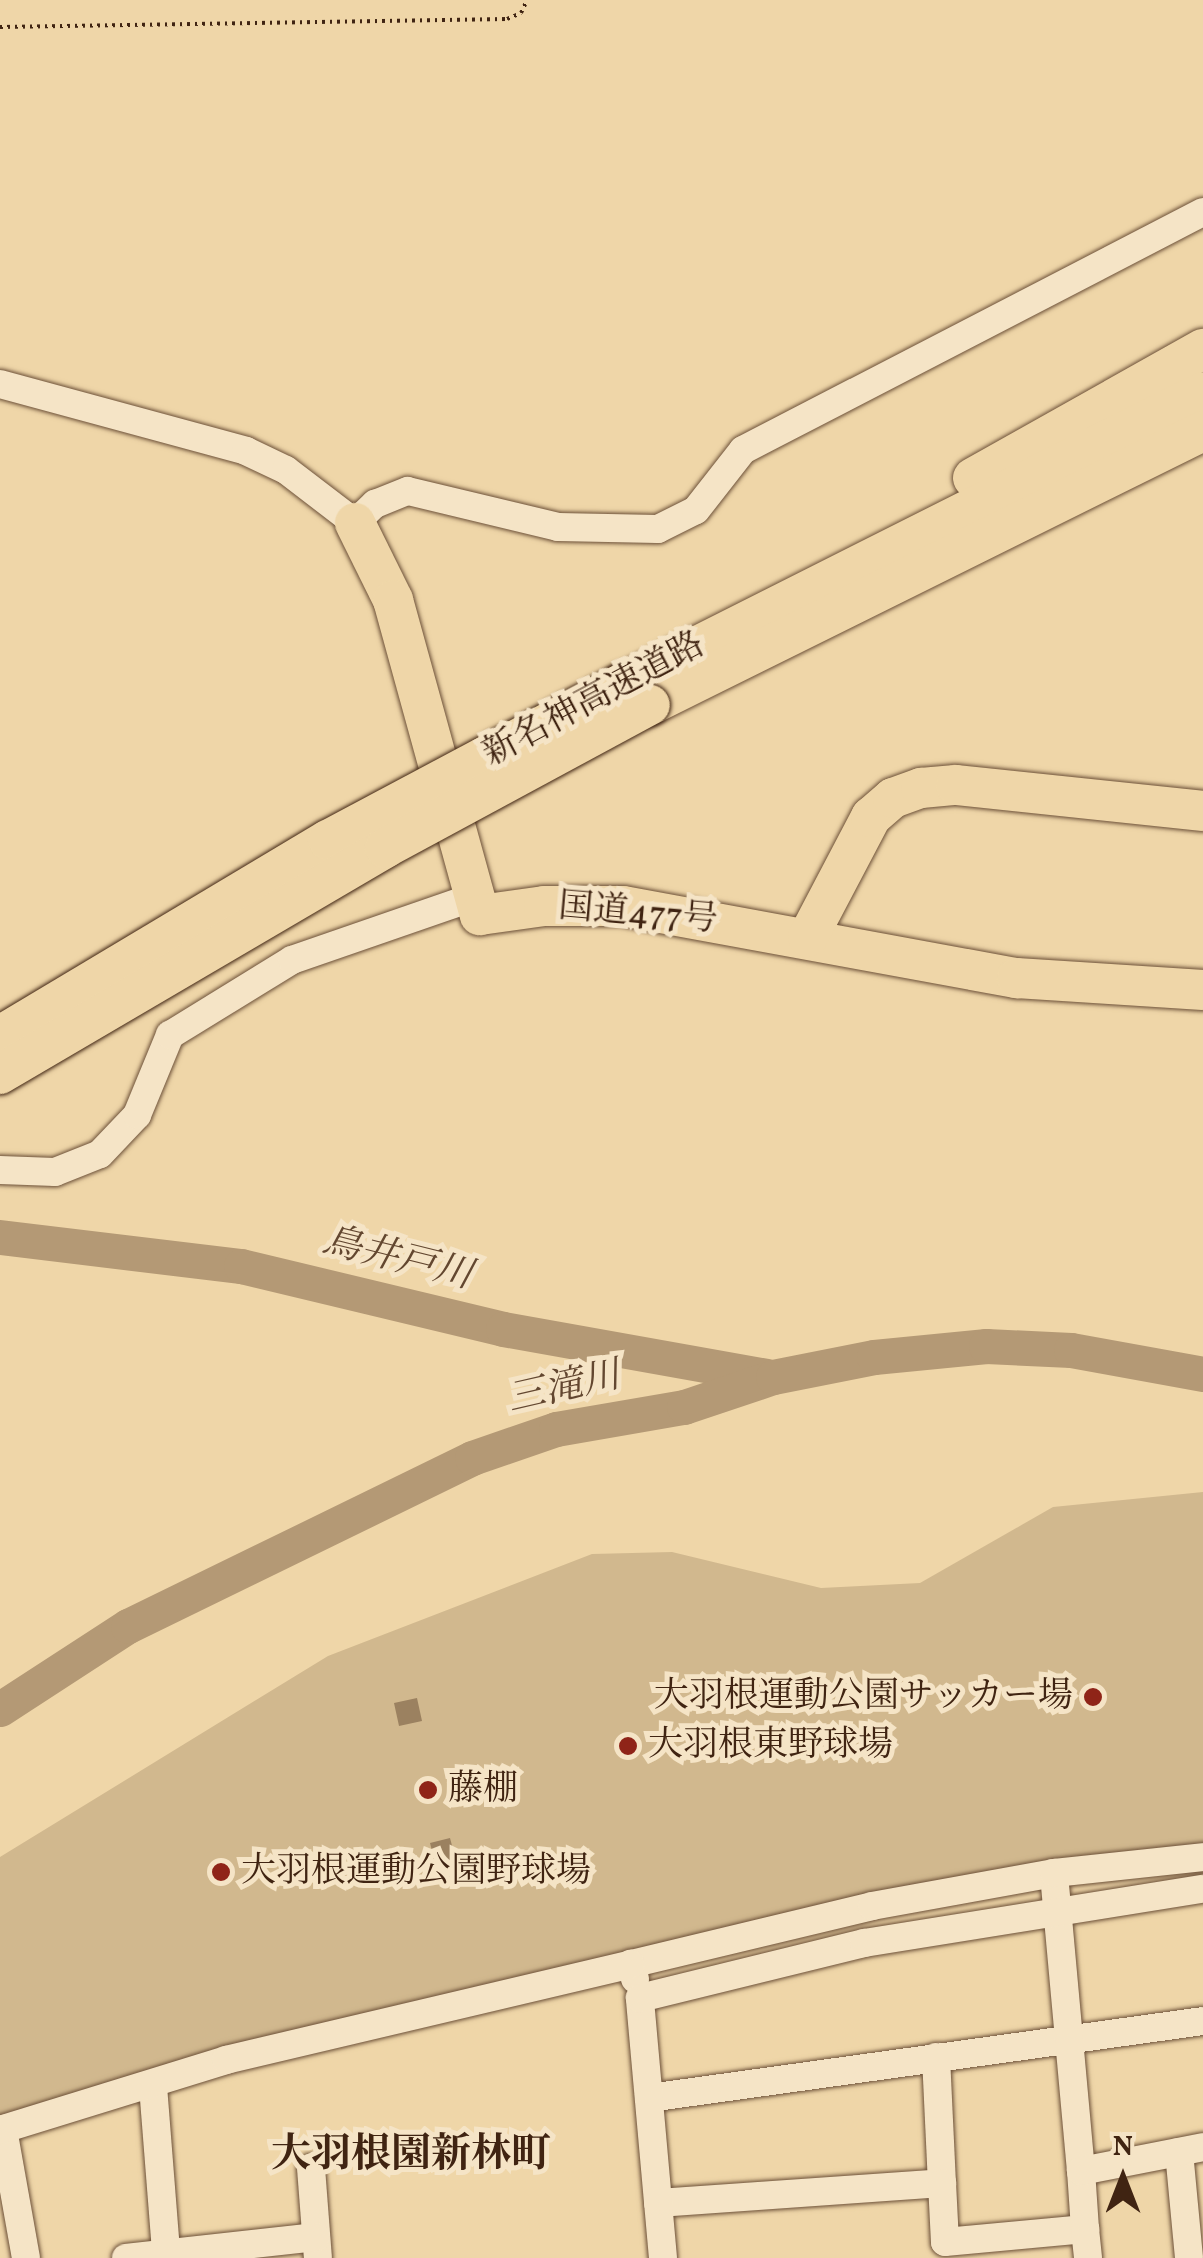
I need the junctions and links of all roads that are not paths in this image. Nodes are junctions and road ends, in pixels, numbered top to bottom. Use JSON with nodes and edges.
{"nodes":[{"id":1,"x":1203,"y":212,"type":"edge"},
{"id":2,"x":1203,"y":349,"type":"edge"},
{"id":3,"x":0,"y":384,"type":"edge"},
{"id":4,"x":1203,"y":392,"type":"edge"},
{"id":5,"x":1203,"y":431,"type":"edge"},
{"id":6,"x":1203,"y":446,"type":"edge"},
{"id":7,"x":1064,"y":499,"type":"junction"},
{"id":8,"x":356,"y":523,"type":"junction"},
{"id":9,"x":664,"y":662,"type":"junction"},
{"id":10,"x":636,"y":694,"type":"junction"},
{"id":11,"x":1203,"y":811,"type":"edge"},
{"id":12,"x":474,"y":897,"type":"junction"},
{"id":13,"x":808,"y":937,"type":"junction"},
{"id":14,"x":1203,"y":990,"type":"edge"},
{"id":15,"x":0,"y":1036,"type":"edge"},
{"id":16,"x":0,"y":1074,"type":"edge"},
{"id":17,"x":0,"y":1170,"type":"edge"},
{"id":18,"x":1203,"y":1856,"type":"edge"},
{"id":19,"x":1054,"y":1874,"type":"junction"},
{"id":20,"x":1203,"y":1888,"type":"edge"},
{"id":21,"x":1056,"y":1907,"type":"junction"},
{"id":22,"x":631,"y":1964,"type":"junction"},
{"id":23,"x":640,"y":1998,"type":"junction"},
{"id":24,"x":1203,"y":2022,"type":"edge"},
{"id":25,"x":1069,"y":2038,"type":"junction"},
{"id":26,"x":936,"y":2058,"type":"junction"},
{"id":27,"x":153,"y":2086,"type":"junction"},
{"id":28,"x":649,"y":2098,"type":"junction"},
{"id":29,"x":2,"y":2130,"type":"edge"},
{"id":30,"x":1191,"y":2149,"type":"edge"},
{"id":31,"x":311,"y":2168,"type":"dead end"},
{"id":32,"x":1082,"y":2171,"type":"junction"},
{"id":33,"x":942,"y":2183,"type":"junction"},
{"id":34,"x":658,"y":2203,"type":"junction"},
{"id":35,"x":1085,"y":2230,"type":"junction"},
{"id":36,"x":317,"y":2247,"type":"edge"},
{"id":37,"x":945,"y":2250,"type":"edge"},
{"id":38,"x":168,"y":2252,"type":"edge"},
{"id":39,"x":26,"y":2258,"type":"edge"},
{"id":40,"x":126,"y":2258,"type":"edge"},
{"id":41,"x":664,"y":2258,"type":"edge"},
{"id":42,"x":1088,"y":2258,"type":"edge"},
{"id":43,"x":1189,"y":2258,"type":"edge"}],
"edges":[{"from":1,"to":8,"type":"street"},
{"from":2,"to":9,"type":"highway"},
{"from":3,"to":8,"type":"street"},
{"from":4,"to":9,"type":"highway","name":"新名神高速道路"},
{"from":5,"to":7,"type":"highway","name":"新名神高速道路"},
{"from":6,"to":7,"type":"highway"},
{"from":7,"to":10,"type":"highway","name":"新名神高速道路"},
{"from":8,"to":12,"type":"highway"},
{"from":9,"to":10,"type":"highway","name":"新名神高速道路"},
{"from":10,"to":15,"type":"highway","name":"新名神高速道路","bridge":true},
{"from":10,"to":16,"type":"highway","name":"新名神高速道路","bridge":true},
{"from":11,"to":13,"type":"highway"},
{"from":12,"to":13,"type":"highway","name":"国道477号"},
{"from":12,"to":17,"type":"street"},
{"from":13,"to":14,"type":"highway","name":"国道477号"},
{"from":18,"to":19,"type":"street"},
{"from":19,"to":21,"type":"street"},
{"from":19,"to":22,"type":"street"},
{"from":20,"to":21,"type":"street"},
{"from":21,"to":23,"type":"street"},
{"from":21,"to":25,"type":"street"},
{"from":22,"to":23,"type":"street"},
{"from":22,"to":27,"type":"street"},
{"from":23,"to":28,"type":"street"},
{"from":24,"to":25,"type":"street"},
{"from":25,"to":26,"type":"street"},
{"from":25,"to":32,"type":"street"},
{"from":26,"to":28,"type":"street"},
{"from":26,"to":33,"type":"street"},
{"from":27,"to":29,"type":"street"},
{"from":27,"to":38,"type":"street"},
{"from":28,"to":34,"type":"street"},
{"from":29,"to":39,"type":"street"},
{"from":30,"to":32,"type":"street"},
{"from":30,"to":43,"type":"street"},
{"from":31,"to":36,"type":"street"},
{"from":32,"to":35,"type":"street"},
{"from":33,"to":34,"type":"street"},
{"from":33,"to":37,"type":"street"},
{"from":34,"to":41,"type":"street"},
{"from":35,"to":37,"type":"street"},
{"from":35,"to":42,"type":"street"},
{"from":36,"to":38,"type":"street"},
{"from":38,"to":40,"type":"street"}]}
